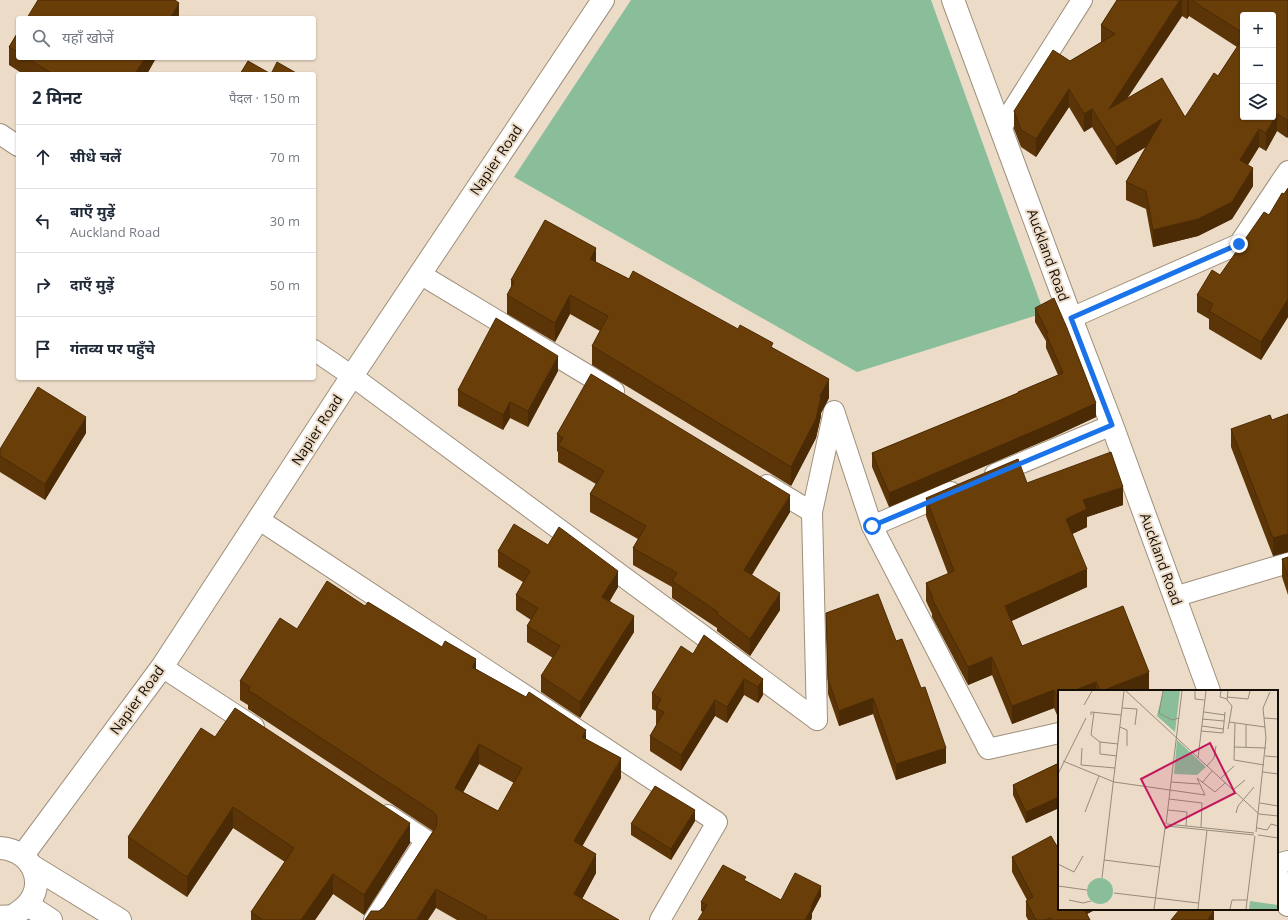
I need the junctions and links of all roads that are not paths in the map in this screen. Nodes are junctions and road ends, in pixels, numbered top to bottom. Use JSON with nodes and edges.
{"nodes":[{"id":1,"x":603,"y":0,"type":"edge"},
{"id":2,"x":953,"y":0,"type":"edge"},
{"id":3,"x":1082,"y":0,"type":"edge"},
{"id":4,"x":1000,"y":128,"type":"junction"},
{"id":5,"x":0,"y":134,"type":"edge"},
{"id":6,"x":16,"y":145,"type":"edge"},
{"id":7,"x":1288,"y":171,"type":"edge"},
{"id":8,"x":420,"y":274,"type":"junction"},
{"id":9,"x":1071,"y":318,"type":"junction"},
{"id":10,"x":316,"y":351,"type":"edge"},
{"id":11,"x":352,"y":376,"type":"junction"},
{"id":12,"x":630,"y":401,"type":"edge"},
{"id":13,"x":1112,"y":425,"type":"junction"},
{"id":14,"x":751,"y":475,"type":"edge"},
{"id":15,"x":812,"y":512,"type":"junction"},
{"id":16,"x":258,"y":519,"type":"junction"},
{"id":17,"x":872,"y":526,"type":"junction"},
{"id":18,"x":1288,"y":563,"type":"edge"},
{"id":19,"x":1174,"y":597,"type":"junction"},
{"id":20,"x":162,"y":667,"type":"junction"},
{"id":21,"x":1209,"y":690,"type":"edge"},
{"id":22,"x":1058,"y":733,"type":"edge"},
{"id":23,"x":268,"y":736,"type":"edge"},
{"id":24,"x":373,"y":805,"type":"edge"},
{"id":25,"x":0,"y":848,"type":"edge"},
{"id":26,"x":28,"y":860,"type":"junction"},
{"id":27,"x":1288,"y":861,"type":"edge"},
{"id":28,"x":1278,"y":864,"type":"edge"},
{"id":29,"x":1278,"y":878,"type":"edge"},
{"id":30,"x":28,"y":905,"type":"junction"},
{"id":31,"x":1288,"y":905,"type":"edge"},
{"id":32,"x":0,"y":917,"type":"edge"},
{"id":33,"x":51,"y":920,"type":"edge"},
{"id":34,"x":120,"y":920,"type":"edge"},
{"id":35,"x":374,"y":920,"type":"edge"},
{"id":36,"x":660,"y":920,"type":"edge"}],
"edges":[{"from":1,"to":8,"type":"street","name":"Napier Road"},
{"from":2,"to":4,"type":"street","name":"Auckland Road"},
{"from":3,"to":4,"type":"street"},
{"from":4,"to":9,"type":"street","name":"Auckland Road"},
{"from":5,"to":6,"type":"street"},
{"from":7,"to":9,"type":"street"},
{"from":8,"to":11,"type":"street","name":"Napier Road"},
{"from":8,"to":12,"type":"street"},
{"from":9,"to":13,"type":"street","name":"Auckland Road"},
{"from":10,"to":11,"type":"street"},
{"from":11,"to":15,"type":"street"},
{"from":11,"to":16,"type":"street","name":"Napier Road"},
{"from":13,"to":17,"type":"street"},
{"from":13,"to":19,"type":"street","name":"Auckland Road"},
{"from":14,"to":15,"type":"street"},
{"from":15,"to":17,"type":"street"},
{"from":16,"to":20,"type":"street","name":"Napier Road"},
{"from":16,"to":36,"type":"street"},
{"from":17,"to":22,"type":"street"},
{"from":18,"to":19,"type":"street"},
{"from":19,"to":21,"type":"street","name":"Auckland Road"},
{"from":20,"to":23,"type":"street"},
{"from":20,"to":26,"type":"street","name":"Napier Road"},
{"from":24,"to":35,"type":"street"},
{"from":25,"to":26,"type":"street"},
{"from":26,"to":30,"type":"street"},
{"from":26,"to":34,"type":"street"},
{"from":27,"to":28,"type":"street"},
{"from":29,"to":31,"type":"street"},
{"from":30,"to":32,"type":"street"},
{"from":30,"to":33,"type":"street"}]}
